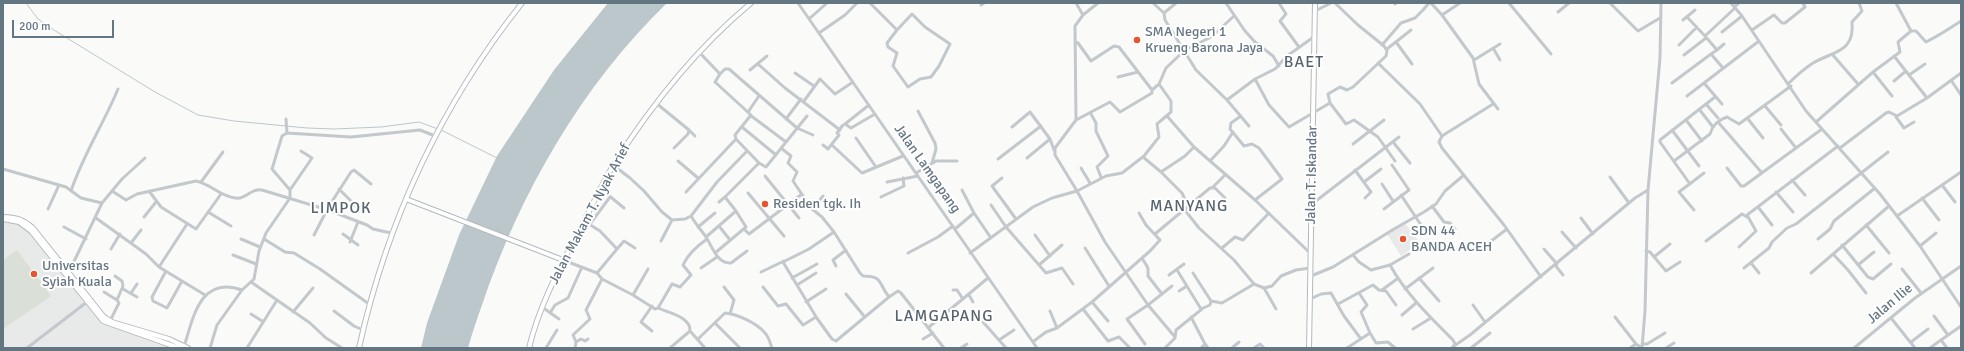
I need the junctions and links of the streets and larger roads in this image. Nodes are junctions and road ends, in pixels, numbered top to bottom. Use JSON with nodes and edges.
{"nodes":[{"id":1,"x":522,"y":3,"type":"edge"},
{"id":2,"x":751,"y":3,"type":"edge"},
{"id":3,"x":798,"y":3,"type":"edge"},
{"id":4,"x":827,"y":3,"type":"edge"},
{"id":5,"x":857,"y":3,"type":"edge"},
{"id":6,"x":870,"y":3,"type":"edge"},
{"id":7,"x":1076,"y":3,"type":"edge"},
{"id":8,"x":1098,"y":3,"type":"edge"},
{"id":9,"x":1153,"y":3,"type":"edge"},
{"id":10,"x":1176,"y":3,"type":"edge"},
{"id":11,"x":1226,"y":3,"type":"edge"},
{"id":12,"x":1278,"y":3,"type":"edge"},
{"id":13,"x":1315,"y":3,"type":"edge"},
{"id":14,"x":1330,"y":3,"type":"edge"},
{"id":15,"x":1335,"y":3,"type":"edge"},
{"id":16,"x":1430,"y":3,"type":"edge"},
{"id":17,"x":1460,"y":3,"type":"edge"},
{"id":18,"x":1509,"y":3,"type":"edge"},
{"id":19,"x":1569,"y":3,"type":"edge"},
{"id":20,"x":1610,"y":3,"type":"edge"},
{"id":21,"x":1661,"y":3,"type":"edge"},
{"id":22,"x":1731,"y":3,"type":"edge"},
{"id":23,"x":1739,"y":3,"type":"edge"},
{"id":24,"x":1803,"y":3,"type":"edge"},
{"id":25,"x":1859,"y":3,"type":"edge"},
{"id":26,"x":1896,"y":3,"type":"edge"},
{"id":27,"x":1735,"y":7,"type":"junction"},
{"id":28,"x":1695,"y":10,"type":"dead end"},
{"id":29,"x":1315,"y":11,"type":"junction"},
{"id":30,"x":1558,"y":12,"type":"dead end"},
{"id":31,"x":1164,"y":13,"type":"junction"},
{"id":32,"x":1083,"y":15,"type":"junction"},
{"id":33,"x":1442,"y":15,"type":"junction"},
{"id":34,"x":1234,"y":16,"type":"junction"},
{"id":35,"x":1742,"y":16,"type":"junction"},
{"id":36,"x":1687,"y":17,"type":"junction"},
{"id":37,"x":1660,"y":18,"type":"junction"},
{"id":38,"x":809,"y":19,"type":"junction"},
{"id":39,"x":1683,"y":20,"type":"dead end"},
{"id":40,"x":1961,"y":21,"type":"edge"},
{"id":41,"x":1697,"y":27,"type":"junction"},
{"id":42,"x":897,"y":30,"type":"junction"},
{"id":43,"x":1411,"y":30,"type":"dead end"},
{"id":44,"x":1752,"y":30,"type":"junction"},
{"id":45,"x":1912,"y":31,"type":"junction"},
{"id":46,"x":1722,"y":32,"type":"dead end"},
{"id":47,"x":819,"y":33,"type":"junction"},
{"id":48,"x":1315,"y":36,"type":"junction"},
{"id":49,"x":1705,"y":37,"type":"junction"},
{"id":50,"x":1759,"y":41,"type":"junction"},
{"id":51,"x":1075,"y":42,"type":"junction"},
{"id":52,"x":1396,"y":42,"type":"junction"},
{"id":53,"x":1500,"y":44,"type":"dead end"},
{"id":54,"x":1724,"y":44,"type":"dead end"},
{"id":55,"x":1382,"y":45,"type":"junction"},
{"id":56,"x":1678,"y":45,"type":"dead end"},
{"id":57,"x":1299,"y":47,"type":"junction"},
{"id":58,"x":1493,"y":48,"type":"junction"},
{"id":59,"x":1387,"y":49,"type":"junction"},
{"id":60,"x":1185,"y":50,"type":"junction"},
{"id":61,"x":1717,"y":50,"type":"junction"},
{"id":62,"x":699,"y":52,"type":"junction"},
{"id":63,"x":1551,"y":54,"type":"dead end"},
{"id":64,"x":1711,"y":54,"type":"junction"},
{"id":65,"x":1832,"y":54,"type":"junction"},
{"id":66,"x":1684,"y":55,"type":"dead end"},
{"id":67,"x":767,"y":56,"type":"dead end"},
{"id":68,"x":1894,"y":56,"type":"junction"},
{"id":69,"x":1473,"y":58,"type":"junction"},
{"id":70,"x":1500,"y":60,"type":"dead end"},
{"id":71,"x":1378,"y":63,"type":"junction"},
{"id":72,"x":758,"y":64,"type":"junction"},
{"id":73,"x":1412,"y":64,"type":"dead end"},
{"id":74,"x":1925,"y":64,"type":"dead end"},
{"id":75,"x":1279,"y":66,"type":"junction"},
{"id":76,"x":1723,"y":68,"type":"junction"},
{"id":77,"x":750,"y":70,"type":"dead end"},
{"id":78,"x":1138,"y":72,"type":"junction"},
{"id":79,"x":1873,"y":72,"type":"junction"},
{"id":80,"x":795,"y":73,"type":"dead end"},
{"id":81,"x":1908,"y":73,"type":"junction"},
{"id":82,"x":1961,"y":73,"type":"edge"},
{"id":83,"x":720,"y":74,"type":"junction"},
{"id":84,"x":1118,"y":77,"type":"dead end"},
{"id":85,"x":1255,"y":79,"type":"junction"},
{"id":86,"x":1952,"y":80,"type":"junction"},
{"id":87,"x":1894,"y":81,"type":"dead end"},
{"id":88,"x":853,"y":82,"type":"junction"},
{"id":89,"x":1672,"y":83,"type":"dead end"},
{"id":90,"x":1704,"y":83,"type":"junction"},
{"id":91,"x":1159,"y":84,"type":"junction"},
{"id":92,"x":1858,"y":84,"type":"junction"},
{"id":93,"x":1790,"y":85,"type":"junction"},
{"id":94,"x":814,"y":86,"type":"junction"},
{"id":95,"x":118,"y":89,"type":"dead end"},
{"id":96,"x":1152,"y":90,"type":"junction"},
{"id":97,"x":1961,"y":95,"type":"edge"},
{"id":98,"x":759,"y":96,"type":"junction"},
{"id":99,"x":1687,"y":96,"type":"dead end"},
{"id":100,"x":1892,"y":96,"type":"dead end"},
{"id":101,"x":1716,"y":97,"type":"junction"},
{"id":102,"x":1927,"y":98,"type":"junction"},
{"id":103,"x":802,"y":100,"type":"junction"},
{"id":104,"x":1227,"y":100,"type":"junction"},
{"id":105,"x":656,"y":103,"type":"junction"},
{"id":106,"x":1330,"y":103,"type":"junction"},
{"id":107,"x":1493,"y":104,"type":"junction"},
{"id":108,"x":1706,"y":104,"type":"junction"},
{"id":109,"x":1722,"y":104,"type":"dead end"},
{"id":110,"x":869,"y":106,"type":"junction"},
{"id":111,"x":1765,"y":106,"type":"junction"},
{"id":112,"x":1498,"y":109,"type":"dead end"},
{"id":113,"x":1699,"y":109,"type":"junction"},
{"id":114,"x":918,"y":111,"type":"dead end"},
{"id":115,"x":749,"y":113,"type":"junction"},
{"id":116,"x":875,"y":114,"type":"junction"},
{"id":117,"x":1091,"y":114,"type":"junction"},
{"id":118,"x":1313,"y":114,"type":"junction"},
{"id":119,"x":807,"y":116,"type":"dead end"},
{"id":120,"x":1167,"y":116,"type":"junction"},
{"id":121,"x":1241,"y":116,"type":"junction"},
{"id":122,"x":1896,"y":117,"type":"junction"},
{"id":123,"x":286,"y":119,"type":"dead end"},
{"id":124,"x":786,"y":119,"type":"junction"},
{"id":125,"x":1748,"y":119,"type":"junction"},
{"id":126,"x":1076,"y":120,"type":"junction"},
{"id":127,"x":1384,"y":120,"type":"dead end"},
{"id":128,"x":1686,"y":120,"type":"junction"},
{"id":129,"x":1718,"y":120,"type":"junction"},
{"id":130,"x":1816,"y":122,"type":"junction"},
{"id":131,"x":1914,"y":122,"type":"dead end"},
{"id":132,"x":1780,"y":124,"type":"dead end"},
{"id":133,"x":844,"y":125,"type":"dead end"},
{"id":134,"x":1041,"y":126,"type":"junction"},
{"id":135,"x":1249,"y":126,"type":"dead end"},
{"id":136,"x":742,"y":127,"type":"junction"},
{"id":137,"x":1012,"y":127,"type":"dead end"},
{"id":138,"x":1713,"y":127,"type":"junction"},
{"id":139,"x":797,"y":128,"type":"junction"},
{"id":140,"x":1822,"y":128,"type":"junction"},
{"id":141,"x":1781,"y":129,"type":"dead end"},
{"id":142,"x":689,"y":130,"type":"junction"},
{"id":143,"x":840,"y":130,"type":"junction"},
{"id":144,"x":1672,"y":130,"type":"junction"},
{"id":145,"x":1370,"y":131,"type":"junction"},
{"id":146,"x":287,"y":132,"type":"junction"},
{"id":147,"x":1233,"y":132,"type":"junction"},
{"id":148,"x":436,"y":135,"type":"junction"},
{"id":149,"x":813,"y":135,"type":"dead end"},
{"id":150,"x":695,"y":136,"type":"dead end"},
{"id":151,"x":1442,"y":136,"type":"junction"},
{"id":152,"x":1399,"y":137,"type":"dead end"},
{"id":153,"x":856,"y":138,"type":"dead end"},
{"id":154,"x":1763,"y":138,"type":"dead end"},
{"id":155,"x":736,"y":139,"type":"junction"},
{"id":156,"x":1050,"y":140,"type":"junction"},
{"id":157,"x":1702,"y":141,"type":"junction"},
{"id":158,"x":786,"y":142,"type":"junction"},
{"id":159,"x":1393,"y":142,"type":"junction"},
{"id":160,"x":1353,"y":144,"type":"dead end"},
{"id":161,"x":823,"y":145,"type":"dead end"},
{"id":162,"x":833,"y":146,"type":"dead end"},
{"id":163,"x":1194,"y":147,"type":"junction"},
{"id":164,"x":1386,"y":147,"type":"junction"},
{"id":165,"x":1839,"y":147,"type":"junction"},
{"id":166,"x":674,"y":148,"type":"dead end"},
{"id":167,"x":781,"y":148,"type":"junction"},
{"id":168,"x":1796,"y":148,"type":"junction"},
{"id":169,"x":1055,"y":150,"type":"junction"},
{"id":170,"x":301,"y":151,"type":"dead end"},
{"id":171,"x":1687,"y":151,"type":"junction"},
{"id":172,"x":222,"y":152,"type":"dead end"},
{"id":173,"x":747,"y":152,"type":"junction"},
{"id":174,"x":1888,"y":152,"type":"dead end"},
{"id":175,"x":776,"y":155,"type":"junction"},
{"id":176,"x":904,"y":156,"type":"junction"},
{"id":177,"x":1143,"y":157,"type":"junction"},
{"id":178,"x":145,"y":158,"type":"dead end"},
{"id":179,"x":1027,"y":158,"type":"dead end"},
{"id":180,"x":998,"y":159,"type":"dead end"},
{"id":181,"x":678,"y":161,"type":"dead end"},
{"id":182,"x":1210,"y":161,"type":"junction"},
{"id":183,"x":1395,"y":161,"type":"dead end"},
{"id":184,"x":957,"y":162,"type":"dead end"},
{"id":185,"x":1674,"y":162,"type":"junction"},
{"id":186,"x":759,"y":163,"type":"junction"},
{"id":187,"x":932,"y":163,"type":"junction"},
{"id":188,"x":1410,"y":163,"type":"dead end"},
{"id":189,"x":613,"y":165,"type":"junction"},
{"id":190,"x":1392,"y":166,"type":"dead end"},
{"id":191,"x":1699,"y":166,"type":"dead end"},
{"id":192,"x":876,"y":167,"type":"junction"},
{"id":193,"x":1081,"y":168,"type":"dead end"},
{"id":194,"x":1727,"y":168,"type":"dead end"},
{"id":195,"x":3,"y":169,"type":"edge"},
{"id":196,"x":1355,"y":170,"type":"junction"},
{"id":197,"x":1381,"y":170,"type":"dead end"},
{"id":198,"x":1161,"y":172,"type":"junction"},
{"id":199,"x":1861,"y":172,"type":"junction"},
{"id":200,"x":1961,"y":172,"type":"edge"},
{"id":201,"x":1704,"y":173,"type":"dead end"},
{"id":202,"x":1762,"y":173,"type":"junction"},
{"id":203,"x":917,"y":175,"type":"junction"},
{"id":204,"x":1225,"y":175,"type":"junction"},
{"id":205,"x":1464,"y":175,"type":"junction"},
{"id":206,"x":765,"y":176,"type":"dead end"},
{"id":207,"x":1101,"y":177,"type":"junction"},
{"id":208,"x":1610,"y":177,"type":"dead end"},
{"id":209,"x":698,"y":178,"type":"junction"},
{"id":210,"x":903,"y":178,"type":"junction"},
{"id":211,"x":1002,"y":178,"type":"dead end"},
{"id":212,"x":1792,"y":180,"type":"junction"},
{"id":213,"x":202,"y":182,"type":"junction"},
{"id":214,"x":887,"y":182,"type":"dead end"},
{"id":215,"x":1364,"y":182,"type":"junction"},
{"id":216,"x":1090,"y":183,"type":"junction"},
{"id":217,"x":371,"y":184,"type":"dead end"},
{"id":218,"x":1382,"y":184,"type":"dead end"},
{"id":219,"x":1690,"y":184,"type":"junction"},
{"id":220,"x":1942,"y":184,"type":"junction"},
{"id":221,"x":59,"y":185,"type":"junction"},
{"id":222,"x":1213,"y":187,"type":"junction"},
{"id":223,"x":1875,"y":188,"type":"junction"},
{"id":224,"x":339,"y":189,"type":"junction"},
{"id":225,"x":601,"y":189,"type":"junction"},
{"id":226,"x":71,"y":190,"type":"junction"},
{"id":227,"x":290,"y":190,"type":"junction"},
{"id":228,"x":962,"y":190,"type":"dead end"},
{"id":229,"x":1648,"y":190,"type":"junction"},
{"id":230,"x":112,"y":191,"type":"junction"},
{"id":231,"x":149,"y":191,"type":"junction"},
{"id":232,"x":1078,"y":191,"type":"junction"},
{"id":233,"x":686,"y":192,"type":"dead end"},
{"id":234,"x":1776,"y":192,"type":"junction"},
{"id":235,"x":748,"y":193,"type":"dead end"},
{"id":236,"x":221,"y":194,"type":"junction"},
{"id":237,"x":802,"y":194,"type":"junction"},
{"id":238,"x":1805,"y":195,"type":"dead end"},
{"id":239,"x":823,"y":196,"type":"dead end"},
{"id":240,"x":1401,"y":196,"type":"junction"},
{"id":241,"x":610,"y":197,"type":"junction"},
{"id":242,"x":725,"y":197,"type":"junction"},
{"id":243,"x":881,"y":197,"type":"dead end"},
{"id":244,"x":290,"y":198,"type":"junction"},
{"id":245,"x":1225,"y":198,"type":"dead end"},
{"id":246,"x":1365,"y":198,"type":"dead end"},
{"id":247,"x":1922,"y":198,"type":"junction"},
{"id":248,"x":406,"y":199,"type":"junction"},
{"id":249,"x":1255,"y":200,"type":"junction"},
{"id":250,"x":1393,"y":201,"type":"junction"},
{"id":251,"x":156,"y":202,"type":"junction"},
{"id":252,"x":719,"y":202,"type":"dead end"},
{"id":253,"x":1955,"y":202,"type":"dead end"},
{"id":254,"x":1629,"y":203,"type":"junction"},
{"id":255,"x":102,"y":204,"type":"junction"},
{"id":256,"x":789,"y":204,"type":"junction"},
{"id":257,"x":1312,"y":204,"type":"junction"},
{"id":258,"x":990,"y":205,"type":"dead end"},
{"id":259,"x":1188,"y":206,"type":"junction"},
{"id":260,"x":1432,"y":206,"type":"junction"},
{"id":261,"x":1889,"y":206,"type":"junction"},
{"id":262,"x":1758,"y":207,"type":"junction"},
{"id":263,"x":624,"y":208,"type":"dead end"},
{"id":264,"x":48,"y":209,"type":"dead end"},
{"id":265,"x":813,"y":209,"type":"junction"},
{"id":266,"x":1184,"y":209,"type":"junction"},
{"id":267,"x":1384,"y":209,"type":"dead end"},
{"id":268,"x":328,"y":210,"type":"junction"},
{"id":269,"x":360,"y":210,"type":"dead end"},
{"id":270,"x":736,"y":210,"type":"junction"},
{"id":271,"x":1694,"y":210,"type":"dead end"},
{"id":272,"x":208,"y":212,"type":"junction"},
{"id":273,"x":1793,"y":212,"type":"dead end"},
{"id":274,"x":715,"y":213,"type":"dead end"},
{"id":275,"x":974,"y":213,"type":"junction"},
{"id":276,"x":1139,"y":213,"type":"dead end"},
{"id":277,"x":1269,"y":213,"type":"junction"},
{"id":278,"x":144,"y":216,"type":"dead end"},
{"id":279,"x":691,"y":216,"type":"junction"},
{"id":280,"x":1897,"y":216,"type":"junction"},
{"id":281,"x":1415,"y":217,"type":"junction"},
{"id":282,"x":1747,"y":217,"type":"junction"},
{"id":283,"x":3,"y":218,"type":"edge"},
{"id":284,"x":96,"y":218,"type":"junction"},
{"id":285,"x":800,"y":218,"type":"dead end"},
{"id":286,"x":1581,"y":218,"type":"dead end"},
{"id":287,"x":770,"y":219,"type":"junction"},
{"id":288,"x":1016,"y":219,"type":"junction"},
{"id":289,"x":672,"y":220,"type":"junction"},
{"id":290,"x":1939,"y":220,"type":"dead end"},
{"id":291,"x":584,"y":221,"type":"junction"},
{"id":292,"x":358,"y":222,"type":"junction"},
{"id":293,"x":187,"y":224,"type":"junction"},
{"id":294,"x":590,"y":224,"type":"junction"},
{"id":295,"x":1772,"y":225,"type":"dead end"},
{"id":296,"x":231,"y":226,"type":"dead end"},
{"id":297,"x":719,"y":226,"type":"junction"},
{"id":298,"x":1866,"y":226,"type":"junction"},
{"id":299,"x":64,"y":227,"type":"dead end"},
{"id":300,"x":698,"y":227,"type":"junction"},
{"id":301,"x":1006,"y":227,"type":"junction"},
{"id":302,"x":954,"y":228,"type":"junction"},
{"id":303,"x":744,"y":229,"type":"junction"},
{"id":304,"x":1455,"y":229,"type":"dead end"},
{"id":305,"x":1507,"y":229,"type":"junction"},
{"id":306,"x":141,"y":230,"type":"dead end"},
{"id":307,"x":834,"y":232,"type":"junction"},
{"id":308,"x":1562,"y":232,"type":"dead end"},
{"id":309,"x":391,"y":233,"type":"junction"},
{"id":310,"x":1936,"y":233,"type":"dead end"},
{"id":311,"x":120,"y":234,"type":"junction"},
{"id":312,"x":343,"y":234,"type":"dead end"},
{"id":313,"x":1155,"y":234,"type":"junction"},
{"id":314,"x":1427,"y":234,"type":"dead end"},
{"id":315,"x":1593,"y":234,"type":"junction"},
{"id":316,"x":314,"y":235,"type":"dead end"},
{"id":317,"x":1035,"y":235,"type":"dead end"},
{"id":318,"x":784,"y":236,"type":"dead end"},
{"id":319,"x":707,"y":238,"type":"junction"},
{"id":320,"x":991,"y":238,"type":"junction"},
{"id":321,"x":86,"y":239,"type":"junction"},
{"id":322,"x":242,"y":239,"type":"dead end"},
{"id":323,"x":264,"y":239,"type":"junction"},
{"id":324,"x":1818,"y":239,"type":"dead end"},
{"id":325,"x":730,"y":240,"type":"junction"},
{"id":326,"x":350,"y":241,"type":"junction"},
{"id":327,"x":661,"y":241,"type":"dead end"},
{"id":328,"x":1706,"y":242,"type":"dead end"},
{"id":329,"x":131,"y":243,"type":"junction"},
{"id":330,"x":1670,"y":244,"type":"dead end"},
{"id":331,"x":358,"y":245,"type":"dead end"},
{"id":332,"x":1062,"y":245,"type":"dead end"},
{"id":333,"x":1486,"y":245,"type":"dead end"},
{"id":334,"x":1842,"y":245,"type":"junction"},
{"id":335,"x":1920,"y":246,"type":"junction"},
{"id":336,"x":260,"y":248,"type":"junction"},
{"id":337,"x":635,"y":248,"type":"dead end"},
{"id":338,"x":1085,"y":248,"type":"dead end"},
{"id":339,"x":1222,"y":248,"type":"junction"},
{"id":340,"x":1576,"y":248,"type":"junction"},
{"id":341,"x":1739,"y":248,"type":"dead end"},
{"id":342,"x":111,"y":249,"type":"dead end"},
{"id":343,"x":617,"y":249,"type":"junction"},
{"id":344,"x":1544,"y":249,"type":"dead end"},
{"id":345,"x":846,"y":250,"type":"junction"},
{"id":346,"x":746,"y":251,"type":"dead end"},
{"id":347,"x":1646,"y":251,"type":"junction"},
{"id":348,"x":1874,"y":252,"type":"dead end"},
{"id":349,"x":715,"y":253,"type":"junction"},
{"id":350,"x":908,"y":253,"type":"dead end"},
{"id":351,"x":970,"y":253,"type":"junction"},
{"id":352,"x":1889,"y":253,"type":"dead end"},
{"id":353,"x":1311,"y":254,"type":"junction"},
{"id":354,"x":1409,"y":254,"type":"dead end"},
{"id":355,"x":1832,"y":254,"type":"junction"},
{"id":356,"x":233,"y":255,"type":"dead end"},
{"id":357,"x":1353,"y":255,"type":"junction"},
{"id":358,"x":1050,"y":256,"type":"junction"},
{"id":359,"x":717,"y":257,"type":"junction"},
{"id":360,"x":1654,"y":257,"type":"junction"},
{"id":361,"x":1142,"y":258,"type":"junction"},
{"id":362,"x":563,"y":260,"type":"junction"},
{"id":363,"x":785,"y":260,"type":"junction"},
{"id":364,"x":1680,"y":262,"type":"dead end"},
{"id":365,"x":1751,"y":263,"type":"junction"},
{"id":366,"x":256,"y":264,"type":"junction"},
{"id":367,"x":817,"y":264,"type":"dead end"},
{"id":368,"x":1184,"y":264,"type":"dead end"},
{"id":369,"x":1556,"y":264,"type":"junction"},
{"id":370,"x":1891,"y":264,"type":"dead end"},
{"id":371,"x":1039,"y":265,"type":"junction"},
{"id":372,"x":1390,"y":265,"type":"junction"},
{"id":373,"x":836,"y":266,"type":"dead end"},
{"id":374,"x":1858,"y":266,"type":"junction"},
{"id":375,"x":159,"y":267,"type":"junction"},
{"id":376,"x":1960,"y":267,"type":"edge"},
{"id":377,"x":582,"y":268,"type":"junction"},
{"id":378,"x":701,"y":268,"type":"dead end"},
{"id":379,"x":1310,"y":268,"type":"junction"},
{"id":380,"x":1432,"y":268,"type":"dead end"},
{"id":381,"x":1744,"y":268,"type":"dead end"},
{"id":382,"x":648,"y":269,"type":"dead end"},
{"id":383,"x":1902,"y":269,"type":"dead end"},
{"id":384,"x":1177,"y":270,"type":"junction"},
{"id":385,"x":166,"y":271,"type":"junction"},
{"id":386,"x":761,"y":272,"type":"dead end"},
{"id":387,"x":1126,"y":272,"type":"junction"},
{"id":388,"x":597,"y":273,"type":"junction"},
{"id":389,"x":816,"y":273,"type":"dead end"},
{"id":390,"x":1193,"y":273,"type":"dead end"},
{"id":391,"x":1760,"y":273,"type":"dead end"},
{"id":392,"x":1811,"y":273,"type":"dead end"},
{"id":393,"x":68,"y":274,"type":"junction"},
{"id":394,"x":1169,"y":275,"type":"dead end"},
{"id":395,"x":1563,"y":275,"type":"dead end"},
{"id":396,"x":115,"y":276,"type":"dead end"},
{"id":397,"x":1310,"y":276,"type":"junction"},
{"id":398,"x":1541,"y":276,"type":"junction"},
{"id":399,"x":792,"y":278,"type":"junction"},
{"id":400,"x":988,"y":278,"type":"junction"},
{"id":401,"x":1195,"y":278,"type":"junction"},
{"id":402,"x":1419,"y":278,"type":"junction"},
{"id":403,"x":1941,"y":278,"type":"junction"},
{"id":404,"x":1397,"y":279,"type":"junction"},
{"id":405,"x":602,"y":280,"type":"junction"},
{"id":406,"x":182,"y":281,"type":"junction"},
{"id":407,"x":251,"y":282,"type":"junction"},
{"id":408,"x":137,"y":284,"type":"dead end"},
{"id":409,"x":1073,"y":284,"type":"dead end"},
{"id":410,"x":1254,"y":284,"type":"junction"},
{"id":411,"x":1187,"y":285,"type":"junction"},
{"id":412,"x":797,"y":286,"type":"junction"},
{"id":413,"x":1109,"y":286,"type":"junction"},
{"id":414,"x":1172,"y":286,"type":"dead end"},
{"id":415,"x":724,"y":287,"type":"dead end"},
{"id":416,"x":763,"y":287,"type":"dead end"},
{"id":417,"x":313,"y":288,"type":"dead end"},
{"id":418,"x":1264,"y":288,"type":"junction"},
{"id":419,"x":123,"y":289,"type":"junction"},
{"id":420,"x":826,"y":289,"type":"dead end"},
{"id":421,"x":1405,"y":289,"type":"junction"},
{"id":422,"x":242,"y":290,"type":"junction"},
{"id":423,"x":953,"y":290,"type":"dead end"},
{"id":424,"x":1382,"y":290,"type":"junction"},
{"id":425,"x":1179,"y":291,"type":"dead end"},
{"id":426,"x":104,"y":292,"type":"dead end"},
{"id":427,"x":1866,"y":292,"type":"dead end"},
{"id":428,"x":131,"y":293,"type":"junction"},
{"id":429,"x":1359,"y":293,"type":"junction"},
{"id":430,"x":1921,"y":293,"type":"junction"},
{"id":431,"x":633,"y":294,"type":"junction"},
{"id":432,"x":846,"y":294,"type":"dead end"},
{"id":433,"x":1162,"y":294,"type":"junction"},
{"id":434,"x":205,"y":295,"type":"junction"},
{"id":435,"x":969,"y":295,"type":"junction"},
{"id":436,"x":136,"y":297,"type":"dead end"},
{"id":437,"x":889,"y":297,"type":"junction"},
{"id":438,"x":963,"y":299,"type":"junction"},
{"id":439,"x":1310,"y":299,"type":"junction"},
{"id":440,"x":117,"y":300,"type":"junction"},
{"id":441,"x":277,"y":300,"type":"junction"},
{"id":442,"x":1439,"y":300,"type":"dead end"},
{"id":443,"x":1211,"y":301,"type":"junction"},
{"id":444,"x":87,"y":302,"type":"junction"},
{"id":445,"x":806,"y":302,"type":"junction"},
{"id":446,"x":973,"y":302,"type":"dead end"},
{"id":447,"x":1092,"y":302,"type":"junction"},
{"id":448,"x":1416,"y":302,"type":"junction"},
{"id":449,"x":369,"y":304,"type":"junction"},
{"id":450,"x":1148,"y":304,"type":"junction"},
{"id":451,"x":1338,"y":304,"type":"junction"},
{"id":452,"x":1396,"y":305,"type":"dead end"},
{"id":453,"x":1473,"y":305,"type":"dead end"},
{"id":454,"x":652,"y":306,"type":"junction"},
{"id":455,"x":542,"y":307,"type":"junction"},
{"id":456,"x":1961,"y":307,"type":"edge"},
{"id":457,"x":658,"y":308,"type":"junction"},
{"id":458,"x":1083,"y":309,"type":"junction"},
{"id":459,"x":1202,"y":309,"type":"junction"},
{"id":460,"x":1276,"y":309,"type":"dead end"},
{"id":461,"x":334,"y":311,"type":"dead end"},
{"id":462,"x":1050,"y":311,"type":"dead end"},
{"id":463,"x":293,"y":312,"type":"junction"},
{"id":464,"x":550,"y":313,"type":"junction"},
{"id":465,"x":251,"y":314,"type":"dead end"},
{"id":466,"x":730,"y":314,"type":"junction"},
{"id":467,"x":1402,"y":315,"type":"dead end"},
{"id":468,"x":864,"y":316,"type":"junction"},
{"id":469,"x":1934,"y":316,"type":"dead end"},
{"id":470,"x":816,"y":317,"type":"junction"},
{"id":471,"x":1615,"y":317,"type":"dead end"},
{"id":472,"x":1191,"y":318,"type":"junction"},
{"id":473,"x":1431,"y":318,"type":"junction"},
{"id":474,"x":1891,"y":318,"type":"junction"},
{"id":475,"x":559,"y":319,"type":"dead end"},
{"id":476,"x":110,"y":321,"type":"junction"},
{"id":477,"x":262,"y":321,"type":"junction"},
{"id":478,"x":1108,"y":321,"type":"dead end"},
{"id":479,"x":983,"y":322,"type":"dead end"},
{"id":480,"x":1485,"y":322,"type":"junction"},
{"id":481,"x":715,"y":323,"type":"junction"},
{"id":482,"x":1961,"y":326,"type":"edge"},
{"id":483,"x":929,"y":327,"type":"junction"},
{"id":484,"x":1056,"y":328,"type":"junction"},
{"id":485,"x":1413,"y":329,"type":"dead end"},
{"id":486,"x":1928,"y":329,"type":"dead end"},
{"id":487,"x":363,"y":330,"type":"junction"},
{"id":488,"x":557,"y":330,"type":"dead end"},
{"id":489,"x":1014,"y":330,"type":"dead end"},
{"id":490,"x":652,"y":331,"type":"dead end"},
{"id":491,"x":690,"y":331,"type":"junction"},
{"id":492,"x":933,"y":332,"type":"junction"},
{"id":493,"x":1370,"y":333,"type":"junction"},
{"id":494,"x":1490,"y":333,"type":"dead end"},
{"id":495,"x":1665,"y":333,"type":"dead end"},
{"id":496,"x":1948,"y":335,"type":"junction"},
{"id":497,"x":1175,"y":337,"type":"junction"},
{"id":498,"x":588,"y":339,"type":"dead end"},
{"id":499,"x":698,"y":339,"type":"junction"},
{"id":500,"x":923,"y":339,"type":"dead end"},
{"id":501,"x":1361,"y":339,"type":"junction"},
{"id":502,"x":999,"y":340,"type":"junction"},
{"id":503,"x":1941,"y":340,"type":"junction"},
{"id":504,"x":576,"y":342,"type":"junction"},
{"id":505,"x":1034,"y":342,"type":"junction"},
{"id":506,"x":1239,"y":342,"type":"dead end"},
{"id":507,"x":1674,"y":343,"type":"dead end"},
{"id":508,"x":1912,"y":343,"type":"junction"},
{"id":509,"x":967,"y":344,"type":"dead end"},
{"id":510,"x":1145,"y":344,"type":"dead end"},
{"id":511,"x":1205,"y":344,"type":"junction"},
{"id":512,"x":1636,"y":344,"type":"junction"},
{"id":513,"x":182,"y":346,"type":"edge"},
{"id":514,"x":1454,"y":347,"type":"edge"},
{"id":515,"x":1642,"y":347,"type":"edge"},
{"id":516,"x":27,"y":348,"type":"edge"},
{"id":517,"x":210,"y":348,"type":"edge"},
{"id":518,"x":246,"y":348,"type":"edge"},
{"id":519,"x":342,"y":348,"type":"edge"},
{"id":520,"x":359,"y":348,"type":"edge"},
{"id":521,"x":529,"y":348,"type":"edge"},
{"id":522,"x":546,"y":348,"type":"edge"},
{"id":523,"x":575,"y":348,"type":"edge"},
{"id":524,"x":670,"y":348,"type":"edge"},
{"id":525,"x":705,"y":348,"type":"edge"},
{"id":526,"x":740,"y":348,"type":"edge"},
{"id":527,"x":772,"y":348,"type":"edge"},
{"id":528,"x":944,"y":348,"type":"edge"},
{"id":529,"x":961,"y":348,"type":"edge"},
{"id":530,"x":1006,"y":348,"type":"edge"},
{"id":531,"x":1037,"y":348,"type":"edge"},
{"id":532,"x":1130,"y":348,"type":"edge"},
{"id":533,"x":1165,"y":348,"type":"edge"},
{"id":534,"x":1201,"y":348,"type":"edge"},
{"id":535,"x":1208,"y":348,"type":"edge"},
{"id":536,"x":1232,"y":348,"type":"edge"},
{"id":537,"x":1254,"y":348,"type":"edge"},
{"id":538,"x":1264,"y":348,"type":"edge"},
{"id":539,"x":1310,"y":348,"type":"edge"},
{"id":540,"x":1347,"y":348,"type":"edge"},
{"id":541,"x":1395,"y":348,"type":"edge"},
{"id":542,"x":1471,"y":348,"type":"edge"},
{"id":543,"x":1630,"y":348,"type":"edge"},
{"id":544,"x":1666,"y":348,"type":"edge"},
{"id":545,"x":1854,"y":348,"type":"edge"},
{"id":546,"x":1908,"y":348,"type":"edge"},
{"id":547,"x":1915,"y":348,"type":"edge"},
{"id":548,"x":1930,"y":348,"type":"edge"},
{"id":549,"x":1947,"y":348,"type":"edge"}],
"edges":[{"from":1,"to":148,"type":"street"},
{"from":2,"to":62,"type":"street","name":"Jalan Makam T. Nyak Arief"},
{"from":3,"to":38,"type":"street","name":"Jalan Lamgapang"},
{"from":4,"to":38,"type":"street"},
{"from":5,"to":47,"type":"street"},
{"from":6,"to":42,"type":"street"},
{"from":7,"to":32,"type":"street"},
{"from":8,"to":32,"type":"street"},
{"from":9,"to":31,"type":"street"},
{"from":10,"to":31,"type":"street"},
{"from":11,"to":34,"type":"street"},
{"from":12,"to":57,"type":"street"},
{"from":13,"to":29,"type":"street","name":"Jalan T. Iskandar"},
{"from":14,"to":29,"type":"street"},
{"from":15,"to":55,"type":"street"},
{"from":16,"to":33,"type":"street"},
{"from":16,"to":55,"type":"street"},
{"from":17,"to":33,"type":"street"},
{"from":18,"to":63,"type":"street"},
{"from":19,"to":30,"type":"street"},
{"from":20,"to":37,"type":"street"},
{"from":21,"to":37,"type":"street"},
{"from":22,"to":27,"type":"street"},
{"from":23,"to":27,"type":"street"},
{"from":24,"to":44,"type":"street"},
{"from":25,"to":65,"type":"street"},
{"from":26,"to":45,"type":"street"},
{"from":27,"to":35,"type":"street"},
{"from":27,"to":49,"type":"street"},
{"from":28,"to":36,"type":"street"},
{"from":29,"to":48,"type":"street","name":"Jalan T. Iskandar"},
{"from":31,"to":60,"type":"street"},
{"from":32,"to":51,"type":"street"},
{"from":33,"to":69,"type":"street"},
{"from":34,"to":60,"type":"street"},
{"from":34,"to":75,"type":"street"},
{"from":35,"to":44,"type":"street"},
{"from":35,"to":46,"type":"street"},
{"from":36,"to":39,"type":"street"},
{"from":36,"to":41,"type":"street"},
{"from":37,"to":229,"type":"street"},
{"from":38,"to":47,"type":"street","name":"Jalan Lamgapang"},
{"from":40,"to":45,"type":"street"},
{"from":41,"to":49,"type":"street"},
{"from":41,"to":56,"type":"street"},
{"from":42,"to":42,"type":"street"},
{"from":43,"to":52,"type":"street"},
{"from":44,"to":50,"type":"street"},
{"from":45,"to":68,"type":"street"},
{"from":47,"to":88,"type":"street","name":"Jalan Lamgapang"},
{"from":48,"to":57,"type":"street"},
{"from":48,"to":118,"type":"street","name":"Jalan T. Iskandar"},
{"from":49,"to":61,"type":"street"},
{"from":49,"to":66,"type":"street"},
{"from":50,"to":76,"type":"street"},
{"from":50,"to":93,"type":"street"},
{"from":51,"to":78,"type":"street"},
{"from":51,"to":126,"type":"street"},
{"from":52,"to":59,"type":"street"},
{"from":52,"to":73,"type":"street"},
{"from":53,"to":58,"type":"street"},
{"from":54,"to":61,"type":"street"},
{"from":55,"to":59,"type":"street"},
{"from":57,"to":75,"type":"street"},
{"from":58,"to":69,"type":"street"},
{"from":58,"to":70,"type":"street"},
{"from":59,"to":71,"type":"street"},
{"from":60,"to":91,"type":"street"},
{"from":60,"to":104,"type":"street"},
{"from":61,"to":64,"type":"street"},
{"from":62,"to":83,"type":"street"},
{"from":62,"to":105,"type":"street","name":"Jalan Makam T. Nyak Arief"},
{"from":64,"to":76,"type":"street"},
{"from":64,"to":89,"type":"street"},
{"from":65,"to":92,"type":"street"},
{"from":65,"to":93,"type":"street"},
{"from":67,"to":72,"type":"street"},
{"from":68,"to":79,"type":"street"},
{"from":68,"to":81,"type":"street"},
{"from":69,"to":107,"type":"street"},
{"from":71,"to":106,"type":"street"},
{"from":71,"to":151,"type":"street"},
{"from":72,"to":77,"type":"street"},
{"from":72,"to":103,"type":"street"},
{"from":74,"to":81,"type":"street"},
{"from":75,"to":85,"type":"street"},
{"from":76,"to":90,"type":"street"},
{"from":78,"to":84,"type":"street"},
{"from":78,"to":96,"type":"street"},
{"from":79,"to":92,"type":"street"},
{"from":79,"to":100,"type":"street"},
{"from":80,"to":94,"type":"street"},
{"from":81,"to":87,"type":"street"},
{"from":81,"to":102,"type":"street"},
{"from":82,"to":86,"type":"street"},
{"from":83,"to":98,"type":"street"},
{"from":83,"to":115,"type":"street"},
{"from":85,"to":104,"type":"street"},
{"from":85,"to":118,"type":"street"},
{"from":86,"to":97,"type":"street"},
{"from":86,"to":102,"type":"street"},
{"from":88,"to":94,"type":"street"},
{"from":88,"to":110,"type":"street","name":"Jalan Lamgapang"},
{"from":90,"to":99,"type":"street"},
{"from":90,"to":101,"type":"street"},
{"from":91,"to":96,"type":"street"},
{"from":91,"to":120,"type":"street"},
{"from":92,"to":130,"type":"street"},
{"from":93,"to":111,"type":"street"},
{"from":93,"to":130,"type":"street"},
{"from":94,"to":103,"type":"street"},
{"from":95,"to":226,"type":"street"},
{"from":96,"to":117,"type":"street"},
{"from":98,"to":115,"type":"street"},
{"from":98,"to":124,"type":"street"},
{"from":101,"to":108,"type":"street"},
{"from":101,"to":109,"type":"street"},
{"from":102,"to":122,"type":"street"},
{"from":103,"to":124,"type":"street"},
{"from":103,"to":143,"type":"street"},
{"from":104,"to":121,"type":"street"},
{"from":105,"to":142,"type":"street"},
{"from":105,"to":189,"type":"street","name":"Jalan Makam T. Nyak Arief"},
{"from":106,"to":118,"type":"street"},
{"from":106,"to":145,"type":"street"},
{"from":107,"to":112,"type":"street"},
{"from":107,"to":151,"type":"street"},
{"from":108,"to":113,"type":"street"},
{"from":108,"to":129,"type":"street"},
{"from":110,"to":116,"type":"street","name":"Jalan Lamgapang"},
{"from":110,"to":116,"type":"street"},
{"from":111,"to":125,"type":"street"},
{"from":111,"to":132,"type":"street"},
{"from":113,"to":128,"type":"street"},
{"from":113,"to":138,"type":"street"},
{"from":114,"to":187,"type":"street"},
{"from":115,"to":136,"type":"street"},
{"from":115,"to":158,"type":"street"},
{"from":116,"to":176,"type":"street","name":"Jalan Lamgapang"},
{"from":117,"to":126,"type":"street"},
{"from":117,"to":207,"type":"street"},
{"from":118,"to":257,"type":"street","name":"Jalan T. Iskandar"},
{"from":119,"to":139,"type":"street"},
{"from":120,"to":163,"type":"street"},
{"from":120,"to":177,"type":"street"},
{"from":121,"to":135,"type":"street"},
{"from":121,"to":147,"type":"street"},
{"from":122,"to":131,"type":"street"},
{"from":122,"to":165,"type":"street"},
{"from":123,"to":146,"type":"street"},
{"from":124,"to":139,"type":"street"},
{"from":125,"to":129,"type":"street"},
{"from":125,"to":154,"type":"street"},
{"from":126,"to":169,"type":"street"},
{"from":127,"to":145,"type":"street"},
{"from":128,"to":144,"type":"street"},
{"from":128,"to":157,"type":"street"},
{"from":129,"to":138,"type":"street"},
{"from":129,"to":202,"type":"street"},
{"from":130,"to":140,"type":"street"},
{"from":133,"to":143,"type":"street"},
{"from":134,"to":137,"type":"street"},
{"from":134,"to":156,"type":"street"},
{"from":134,"to":180,"type":"street"},
{"from":136,"to":155,"type":"street"},
{"from":136,"to":175,"type":"street"},
{"from":138,"to":157,"type":"street"},
{"from":139,"to":149,"type":"street"},
{"from":139,"to":158,"type":"street"},
{"from":140,"to":165,"type":"street"},
{"from":140,"to":168,"type":"street"},
{"from":141,"to":168,"type":"street"},
{"from":142,"to":150,"type":"street"},
{"from":142,"to":166,"type":"street"},
{"from":143,"to":161,"type":"street"},
{"from":144,"to":171,"type":"street"},
{"from":144,"to":185,"type":"street"},
{"from":145,"to":160,"type":"street"},
{"from":145,"to":164,"type":"street"},
{"from":146,"to":148,"type":"street"},
{"from":146,"to":227,"type":"street"},
{"from":147,"to":182,"type":"street"},
{"from":147,"to":249,"type":"street"},
{"from":148,"to":248,"type":"street"},
{"from":151,"to":205,"type":"street"},
{"from":152,"to":159,"type":"street"},
{"from":153,"to":192,"type":"street"},
{"from":155,"to":173,"type":"street"},
{"from":155,"to":209,"type":"street"},
{"from":156,"to":169,"type":"street"},
{"from":156,"to":179,"type":"street"},
{"from":157,"to":171,"type":"street"},
{"from":158,"to":167,"type":"street"},
{"from":159,"to":164,"type":"street"},
{"from":159,"to":188,"type":"street"},
{"from":162,"to":192,"type":"street"},
{"from":163,"to":182,"type":"street"},
{"from":163,"to":198,"type":"street"},
{"from":164,"to":183,"type":"street"},
{"from":164,"to":196,"type":"street"},
{"from":165,"to":199,"type":"street"},
{"from":165,"to":212,"type":"street"},
{"from":167,"to":175,"type":"street"},
{"from":167,"to":237,"type":"street"},
{"from":168,"to":202,"type":"street"},
{"from":169,"to":232,"type":"street"},
{"from":170,"to":227,"type":"street"},
{"from":171,"to":185,"type":"street"},
{"from":171,"to":191,"type":"street"},
{"from":172,"to":213,"type":"street"},
{"from":173,"to":186,"type":"street"},
{"from":173,"to":279,"type":"street"},
{"from":174,"to":199,"type":"street"},
{"from":175,"to":186,"type":"street"},
{"from":176,"to":192,"type":"street"},
{"from":176,"to":203,"type":"street","name":"Jalan Lamgapang"},
{"from":177,"to":198,"type":"street"},
{"from":177,"to":207,"type":"street"},
{"from":178,"to":230,"type":"street"},
{"from":181,"to":209,"type":"street"},
{"from":182,"to":204,"type":"street"},
{"from":184,"to":187,"type":"street"},
{"from":185,"to":219,"type":"street"},
{"from":186,"to":242,"type":"street"},
{"from":187,"to":203,"type":"street"},
{"from":189,"to":225,"type":"street","name":"Jalan Makam T. Nyak Arief"},
{"from":189,"to":289,"type":"street"},
{"from":190,"to":240,"type":"street"},
{"from":193,"to":216,"type":"street"},
{"from":194,"to":202,"type":"street"},
{"from":195,"to":221,"type":"street"},
{"from":196,"to":215,"type":"street"},
{"from":196,"to":257,"type":"street"},
{"from":197,"to":215,"type":"street"},
{"from":198,"to":259,"type":"street"},
{"from":199,"to":223,"type":"street"},
{"from":199,"to":365,"type":"street"},
{"from":200,"to":220,"type":"street"},
{"from":201,"to":219,"type":"street"},
{"from":203,"to":210,"type":"street"},
{"from":203,"to":302,"type":"street","name":"Jalan Lamgapang"},
{"from":204,"to":222,"type":"street"},
{"from":204,"to":249,"type":"street"},
{"from":205,"to":260,"type":"street"},
{"from":205,"to":305,"type":"street"},
{"from":206,"to":256,"type":"street"},
{"from":207,"to":216,"type":"street"},
{"from":208,"to":254,"type":"street"},
{"from":209,"to":233,"type":"street"},
{"from":210,"to":214,"type":"street"},
{"from":210,"to":243,"type":"street"},
{"from":211,"to":288,"type":"street"},
{"from":212,"to":234,"type":"street"},
{"from":212,"to":238,"type":"street"},
{"from":213,"to":231,"type":"street"},
{"from":213,"to":236,"type":"street"},
{"from":215,"to":246,"type":"street"},
{"from":216,"to":232,"type":"street"},
{"from":217,"to":224,"type":"street"},
{"from":218,"to":250,"type":"street"},
{"from":219,"to":271,"type":"street"},
{"from":220,"to":247,"type":"street"},
{"from":220,"to":253,"type":"street"},
{"from":221,"to":226,"type":"street"},
{"from":221,"to":264,"type":"street"},
{"from":222,"to":245,"type":"street"},
{"from":222,"to":259,"type":"street"},
{"from":223,"to":261,"type":"street"},
{"from":223,"to":324,"type":"street"},
{"from":224,"to":268,"type":"street"},
{"from":224,"to":269,"type":"street"},
{"from":225,"to":241,"type":"street"},
{"from":225,"to":291,"type":"street","name":"Jalan Makam T. Nyak Arief"},
{"from":226,"to":255,"type":"street"},
{"from":227,"to":244,"type":"street"},
{"from":228,"to":275,"type":"street"},
{"from":229,"to":254,"type":"street"},
{"from":229,"to":347,"type":"street"},
{"from":230,"to":231,"type":"street"},
{"from":230,"to":255,"type":"street"},
{"from":231,"to":251,"type":"street"},
{"from":232,"to":288,"type":"street"},
{"from":232,"to":387,"type":"street"},
{"from":234,"to":262,"type":"street"},
{"from":234,"to":273,"type":"street"},
{"from":235,"to":287,"type":"street"},
{"from":236,"to":244,"type":"street"},
{"from":236,"to":272,"type":"street"},
{"from":237,"to":256,"type":"street"},
{"from":237,"to":265,"type":"street"},
{"from":239,"to":265,"type":"street"},
{"from":240,"to":250,"type":"street"},
{"from":240,"to":281,"type":"street"},
{"from":241,"to":263,"type":"street"},
{"from":241,"to":294,"type":"street"},
{"from":242,"to":252,"type":"street"},
{"from":242,"to":270,"type":"street"},
{"from":244,"to":268,"type":"street"},
{"from":244,"to":323,"type":"street"},
{"from":247,"to":280,"type":"street"},
{"from":247,"to":290,"type":"street"},
{"from":248,"to":309,"type":"street"},
{"from":248,"to":362,"type":"street"},
{"from":249,"to":277,"type":"street"},
{"from":250,"to":267,"type":"street"},
{"from":251,"to":278,"type":"street"},
{"from":251,"to":293,"type":"street"},
{"from":254,"to":315,"type":"street"},
{"from":255,"to":284,"type":"street"},
{"from":256,"to":285,"type":"street"},
{"from":256,"to":287,"type":"street"},
{"from":257,"to":353,"type":"street","name":"Jalan T. Iskandar"},
{"from":258,"to":301,"type":"street"},
{"from":259,"to":266,"type":"street"},
{"from":260,"to":281,"type":"street"},
{"from":260,"to":304,"type":"street"},
{"from":261,"to":280,"type":"street"},
{"from":261,"to":298,"type":"street"},
{"from":262,"to":282,"type":"street"},
{"from":262,"to":295,"type":"street"},
{"from":265,"to":307,"type":"street"},
{"from":266,"to":313,"type":"street"},
{"from":266,"to":339,"type":"street"},
{"from":268,"to":292,"type":"street"},
{"from":268,"to":316,"type":"street"},
{"from":270,"to":297,"type":"street"},
{"from":270,"to":303,"type":"street"},
{"from":272,"to":293,"type":"street"},
{"from":272,"to":296,"type":"street"},
{"from":274,"to":300,"type":"street"},
{"from":275,"to":302,"type":"street"},
{"from":275,"to":320,"type":"street"},
{"from":276,"to":313,"type":"street"},
{"from":277,"to":339,"type":"street"},
{"from":277,"to":353,"type":"street"},
{"from":279,"to":289,"type":"street"},
{"from":279,"to":300,"type":"street"},
{"from":280,"to":335,"type":"street"},
{"from":281,"to":314,"type":"street"},
{"from":281,"to":357,"type":"street"},
{"from":282,"to":328,"type":"street"},
{"from":282,"to":341,"type":"street"},
{"from":283,"to":393,"type":"street"},
{"from":284,"to":311,"type":"street"},
{"from":284,"to":321,"type":"street"},
{"from":286,"to":315,"type":"street"},
{"from":287,"to":303,"type":"street"},
{"from":287,"to":318,"type":"street"},
{"from":288,"to":301,"type":"street"},
{"from":289,"to":327,"type":"street"},
{"from":291,"to":294,"type":"street"},
{"from":291,"to":362,"type":"street","name":"Jalan Makam T. Nyak Arief"},
{"from":292,"to":309,"type":"street"},
{"from":292,"to":326,"type":"street"},
{"from":293,"to":375,"type":"street"},
{"from":294,"to":343,"type":"street"},
{"from":297,"to":319,"type":"street"},
{"from":297,"to":325,"type":"street"},
{"from":298,"to":334,"type":"street"},
{"from":298,"to":352,"type":"street"},
{"from":299,"to":321,"type":"street"},
{"from":300,"to":319,"type":"street"},
{"from":301,"to":320,"type":"street"},
{"from":301,"to":371,"type":"street"},
{"from":302,"to":350,"type":"street"},
{"from":302,"to":351,"type":"street","name":"Jalan Lamgapang"},
{"from":303,"to":325,"type":"street"},
{"from":305,"to":333,"type":"street"},
{"from":305,"to":398,"type":"street"},
{"from":306,"to":329,"type":"street"},
{"from":307,"to":345,"type":"street"},
{"from":307,"to":363,"type":"street"},
{"from":308,"to":340,"type":"street"},
{"from":309,"to":449,"type":"street"},
{"from":310,"to":335,"type":"street"},
{"from":311,"to":329,"type":"street"},
{"from":311,"to":342,"type":"street"},
{"from":312,"to":326,"type":"street"},
{"from":313,"to":361,"type":"street"},
{"from":315,"to":340,"type":"street"},
{"from":317,"to":358,"type":"street"},
{"from":319,"to":349,"type":"street"},
{"from":319,"to":457,"type":"street"},
{"from":320,"to":351,"type":"street"},
{"from":321,"to":393,"type":"street"},
{"from":322,"to":336,"type":"street"},
{"from":323,"to":336,"type":"street"},
{"from":323,"to":449,"type":"street"},
{"from":325,"to":349,"type":"street"},
{"from":326,"to":331,"type":"street"},
{"from":329,"to":375,"type":"street"},
{"from":330,"to":360,"type":"street"},
{"from":332,"to":358,"type":"street"},
{"from":334,"to":355,"type":"street"},
{"from":334,"to":374,"type":"street"},
{"from":335,"to":403,"type":"street"},
{"from":336,"to":366,"type":"street"},
{"from":337,"to":343,"type":"street"},
{"from":338,"to":413,"type":"street"},
{"from":339,"to":410,"type":"street"},
{"from":340,"to":369,"type":"street"},
{"from":343,"to":388,"type":"street"},
{"from":344,"to":369,"type":"street"},
{"from":345,"to":373,"type":"street"},
{"from":345,"to":437,"type":"street"},
{"from":346,"to":359,"type":"street"},
{"from":347,"to":360,"type":"street"},
{"from":347,"to":515,"type":"street"},
{"from":348,"to":374,"type":"street"},
{"from":349,"to":359,"type":"street"},
{"from":351,"to":400,"type":"street","name":"Jalan Lamgapang"},
{"from":353,"to":379,"type":"street","name":"Jalan T. Iskandar"},
{"from":354,"to":372,"type":"street"},
{"from":355,"to":392,"type":"street"},
{"from":355,"to":427,"type":"street"},
{"from":356,"to":366,"type":"street"},
{"from":357,"to":372,"type":"street"},
{"from":357,"to":397,"type":"street"},
{"from":358,"to":371,"type":"street"},
{"from":359,"to":378,"type":"street"},
{"from":360,"to":364,"type":"street"},
{"from":361,"to":387,"type":"street"},
{"from":361,"to":433,"type":"street"},
{"from":362,"to":377,"type":"street"},
{"from":362,"to":455,"type":"street","name":"Jalan Makam T. Nyak Arief"},
{"from":363,"to":386,"type":"street"},
{"from":363,"to":399,"type":"street"},
{"from":365,"to":381,"type":"street"},
{"from":365,"to":391,"type":"street"},
{"from":366,"to":407,"type":"street"},
{"from":367,"to":399,"type":"street"},
{"from":368,"to":384,"type":"street"},
{"from":369,"to":395,"type":"street"},
{"from":369,"to":398,"type":"street"},
{"from":370,"to":374,"type":"street"},
{"from":371,"to":409,"type":"street"},
{"from":372,"to":404,"type":"street"},
{"from":375,"to":385,"type":"street"},
{"from":376,"to":403,"type":"street","name":"Jalan Ilie"},
{"from":377,"to":388,"type":"street"},
{"from":377,"to":464,"type":"street"},
{"from":379,"to":397,"type":"street","name":"Jalan T. Iskandar"},
{"from":379,"to":418,"type":"street"},
{"from":380,"to":402,"type":"street"},
{"from":382,"to":431,"type":"street"},
{"from":383,"to":430,"type":"street"},
{"from":384,"to":394,"type":"street"},
{"from":384,"to":411,"type":"street"},
{"from":385,"to":406,"type":"street"},
{"from":385,"to":406,"type":"street"},
{"from":387,"to":413,"type":"street"},
{"from":387,"to":450,"type":"street"},
{"from":388,"to":405,"type":"street"},
{"from":389,"to":412,"type":"street"},
{"from":390,"to":401,"type":"street"},
{"from":393,"to":444,"type":"street"},
{"from":393,"to":476,"type":"street"},
{"from":396,"to":419,"type":"street"},
{"from":397,"to":439,"type":"street","name":"Jalan T. Iskandar"},
{"from":398,"to":480,"type":"street"},
{"from":399,"to":412,"type":"street"},
{"from":400,"to":435,"type":"street"},
{"from":400,"to":483,"type":"street"},
{"from":400,"to":505,"type":"street","name":"Jalan Lamgapang"},
{"from":401,"to":411,"type":"street"},
{"from":401,"to":443,"type":"street"},
{"from":402,"to":421,"type":"street"},
{"from":402,"to":442,"type":"street"},
{"from":403,"to":430,"type":"street","name":"Jalan Ilie"},
{"from":403,"to":456,"type":"street"},
{"from":404,"to":421,"type":"street"},
{"from":404,"to":424,"type":"street"},
{"from":405,"to":431,"type":"street"},
{"from":405,"to":504,"type":"street"},
{"from":406,"to":434,"type":"street"},
{"from":407,"to":422,"type":"street"},
{"from":407,"to":441,"type":"street"},
{"from":408,"to":428,"type":"street"},
{"from":410,"to":418,"type":"street"},
{"from":410,"to":443,"type":"street"},
{"from":411,"to":425,"type":"street"},
{"from":411,"to":459,"type":"street"},
{"from":412,"to":445,"type":"street"},
{"from":413,"to":447,"type":"street"},
{"from":414,"to":433,"type":"street"},
{"from":415,"to":466,"type":"street"},
{"from":416,"to":470,"type":"street"},
{"from":417,"to":463,"type":"street"},
{"from":418,"to":460,"type":"street"},
{"from":419,"to":428,"type":"street"},
{"from":419,"to":440,"type":"street"},
{"from":420,"to":445,"type":"street"},
{"from":421,"to":448,"type":"street"},
{"from":422,"to":434,"type":"street"},
{"from":422,"to":517,"type":"street"},
{"from":423,"to":438,"type":"street"},
{"from":424,"to":429,"type":"street"},
{"from":424,"to":452,"type":"street"},
{"from":426,"to":440,"type":"street"},
{"from":428,"to":436,"type":"street"},
{"from":429,"to":451,"type":"street"},
{"from":429,"to":493,"type":"street"},
{"from":430,"to":474,"type":"street","name":"Jalan Ilie"},
{"from":431,"to":454,"type":"street"},
{"from":432,"to":468,"type":"street"},
{"from":433,"to":450,"type":"street"},
{"from":434,"to":513,"type":"street"},
{"from":435,"to":438,"type":"street"},
{"from":435,"to":446,"type":"street"},
{"from":437,"to":468,"type":"street"},
{"from":437,"to":483,"type":"street"},
{"from":438,"to":483,"type":"street"},
{"from":439,"to":451,"type":"street"},
{"from":439,"to":539,"type":"street","name":"Jalan T. Iskandar"},
{"from":440,"to":476,"type":"street"},
{"from":441,"to":463,"type":"street"},
{"from":441,"to":477,"type":"street"},
{"from":443,"to":459,"type":"street"},
{"from":444,"to":513,"type":"street"},
{"from":444,"to":516,"type":"street"},
{"from":445,"to":470,"type":"street"},
{"from":447,"to":458,"type":"street"},
{"from":447,"to":478,"type":"street"},
{"from":448,"to":467,"type":"street"},
{"from":448,"to":473,"type":"street"},
{"from":449,"to":487,"type":"street"},
{"from":450,"to":497,"type":"street"},
{"from":450,"to":510,"type":"street"},
{"from":451,"to":501,"type":"street"},
{"from":453,"to":480,"type":"street"},
{"from":454,"to":457,"type":"street"},
{"from":454,"to":490,"type":"street"},
{"from":455,"to":464,"type":"street"},
{"from":455,"to":521,"type":"street","name":"Jalan Makam T. Nyak Arief"},
{"from":457,"to":491,"type":"street"},
{"from":458,"to":484,"type":"street"},
{"from":458,"to":532,"type":"street"},
{"from":459,"to":472,"type":"street"},
{"from":461,"to":487,"type":"street"},
{"from":462,"to":484,"type":"street"},
{"from":463,"to":519,"type":"street"},
{"from":464,"to":475,"type":"street"},
{"from":465,"to":477,"type":"street"},
{"from":466,"to":481,"type":"street"},
{"from":466,"to":527,"type":"street"},
{"from":468,"to":470,"type":"street"},
{"from":469,"to":496,"type":"street"},
{"from":471,"to":512,"type":"street"},
{"from":472,"to":497,"type":"street"},
{"from":472,"to":511,"type":"street"},
{"from":473,"to":485,"type":"street"},
{"from":473,"to":514,"type":"street"},
{"from":474,"to":508,"type":"street"},
{"from":474,"to":545,"type":"street","name":"Jalan Ilie"},
{"from":476,"to":513,"type":"street"},
{"from":477,"to":518,"type":"street"},
{"from":479,"to":502,"type":"street"},
{"from":480,"to":514,"type":"street"},
{"from":481,"to":499,"type":"street"},
{"from":481,"to":526,"type":"street"},
{"from":482,"to":496,"type":"street"},
{"from":483,"to":492,"type":"street"},
{"from":484,"to":505,"type":"street"},
{"from":486,"to":508,"type":"street"},
{"from":487,"to":520,"type":"street"},
{"from":488,"to":522,"type":"street"},
{"from":489,"to":502,"type":"street"},
{"from":491,"to":499,"type":"street"},
{"from":491,"to":524,"type":"street"},
{"from":492,"to":500,"type":"street"},
{"from":492,"to":528,"type":"street"},
{"from":493,"to":501,"type":"street"},
{"from":493,"to":541,"type":"street"},
{"from":494,"to":542,"type":"street"},
{"from":495,"to":515,"type":"street"},
{"from":496,"to":503,"type":"street"},
{"from":497,"to":533,"type":"street"},
{"from":498,"to":504,"type":"street"},
{"from":499,"to":525,"type":"street"},
{"from":501,"to":540,"type":"street"},
{"from":502,"to":530,"type":"street"},
{"from":503,"to":548,"type":"street"},
{"from":503,"to":549,"type":"street"},
{"from":504,"to":523,"type":"street"},
{"from":505,"to":531,"type":"street","name":"Jalan Lamgapang"},
{"from":506,"to":536,"type":"street"},
{"from":507,"to":544,"type":"street"},
{"from":508,"to":546,"type":"street"},
{"from":508,"to":547,"type":"street"},
{"from":509,"to":529,"type":"street"},
{"from":511,"to":534,"type":"street"},
{"from":511,"to":535,"type":"street"},
{"from":512,"to":515,"type":"street"},
{"from":512,"to":543,"type":"street"},
{"from":537,"to":538,"type":"street"}]}
